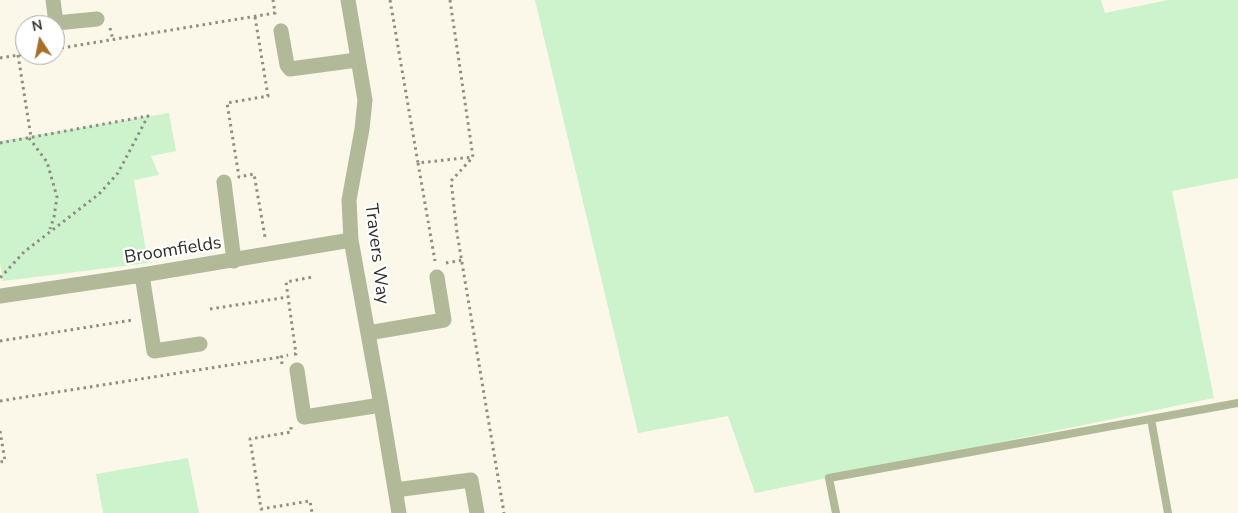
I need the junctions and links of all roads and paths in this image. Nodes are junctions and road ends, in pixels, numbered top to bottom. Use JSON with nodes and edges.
{"nodes":[{"id":1,"x":53,"y":0,"type":"edge"},
{"id":2,"x":273,"y":0,"type":"edge"},
{"id":3,"x":348,"y":0,"type":"edge"},
{"id":4,"x":390,"y":0,"type":"edge"},
{"id":5,"x":450,"y":0,"type":"edge"},
{"id":6,"x":255,"y":17,"type":"junction"},
{"id":7,"x":97,"y":18,"type":"dead end"},
{"id":8,"x":281,"y":32,"type":"dead end"},
{"id":9,"x":65,"y":47,"type":"edge"},
{"id":10,"x":15,"y":56,"type":"edge"},
{"id":11,"x":0,"y":58,"type":"edge"},
{"id":12,"x":357,"y":60,"type":"junction"},
{"id":13,"x":19,"y":65,"type":"edge"},
{"id":14,"x":30,"y":138,"type":"junction"},
{"id":15,"x":0,"y":143,"type":"edge"},
{"id":16,"x":473,"y":157,"type":"junction"},
{"id":17,"x":418,"y":163,"type":"junction"},
{"id":18,"x":224,"y":182,"type":"dead end"},
{"id":19,"x":50,"y":230,"type":"junction"},
{"id":20,"x":352,"y":240,"type":"junction"},
{"id":21,"x":266,"y":243,"type":"dead end"},
{"id":22,"x":462,"y":260,"type":"junction"},
{"id":23,"x":234,"y":261,"type":"junction"},
{"id":24,"x":445,"y":263,"type":"dead end"},
{"id":25,"x":437,"y":271,"type":"joint"},
{"id":26,"x":142,"y":275,"type":"junction"},
{"id":27,"x":313,"y":277,"type":"dead end"},
{"id":28,"x":0,"y":279,"type":"edge"},
{"id":29,"x":0,"y":296,"type":"edge"},
{"id":30,"x":288,"y":297,"type":"junction"},
{"id":31,"x":210,"y":309,"type":"dead end"},
{"id":32,"x":149,"y":318,"type":"junction"},
{"id":33,"x":368,"y":333,"type":"junction"},
{"id":34,"x":0,"y":341,"type":"edge"},
{"id":35,"x":200,"y":344,"type":"dead end"},
{"id":36,"x":281,"y":357,"type":"junction"},
{"id":37,"x":290,"y":368,"type":"joint"},
{"id":38,"x":0,"y":401,"type":"edge"},
{"id":39,"x":1238,"y":403,"type":"edge"},
{"id":40,"x":381,"y":405,"type":"junction"},
{"id":41,"x":1151,"y":419,"type":"junction"},
{"id":42,"x":290,"y":422,"type":"dead end"},
{"id":43,"x":0,"y":431,"type":"edge"},
{"id":44,"x":0,"y":462,"type":"edge"},
{"id":45,"x":395,"y":490,"type":"junction"},
{"id":46,"x":312,"y":513,"type":"edge"},
{"id":47,"x":399,"y":513,"type":"edge"},
{"id":48,"x":477,"y":513,"type":"edge"},
{"id":49,"x":504,"y":513,"type":"edge"},
{"id":50,"x":836,"y":513,"type":"edge"},
{"id":51,"x":1168,"y":513,"type":"edge"}],
"edges":[{"from":1,"to":7,"type":"street"},
{"from":2,"to":6,"type":"path"},
{"from":3,"to":12,"type":"street","name":"Travers Way"},
{"from":4,"to":17,"type":"path"},
{"from":5,"to":16,"type":"path"},
{"from":6,"to":9,"type":"path"},
{"from":6,"to":21,"type":"path"},
{"from":8,"to":12,"type":"street"},
{"from":10,"to":11,"type":"path"},
{"from":12,"to":20,"type":"street","name":"Travers Way"},
{"from":13,"to":14,"type":"path"},
{"from":14,"to":15,"type":"path"},
{"from":14,"to":19,"type":"path"},
{"from":14,"to":19,"type":"path"},
{"from":16,"to":17,"type":"path"},
{"from":16,"to":22,"type":"path"},
{"from":17,"to":25,"type":"path"},
{"from":18,"to":23,"type":"street"},
{"from":19,"to":28,"type":"path"},
{"from":20,"to":23,"type":"street","name":"Broomfields"},
{"from":20,"to":33,"type":"street","name":"Travers Way"},
{"from":22,"to":24,"type":"path"},
{"from":22,"to":49,"type":"path"},
{"from":23,"to":26,"type":"street","name":"Broomfields"},
{"from":25,"to":33,"type":"street"},
{"from":26,"to":29,"type":"street","name":"Broomfields"},
{"from":26,"to":32,"type":"street"},
{"from":27,"to":30,"type":"path"},
{"from":30,"to":31,"type":"path"},
{"from":30,"to":36,"type":"path"},
{"from":32,"to":34,"type":"path"},
{"from":32,"to":35,"type":"street"},
{"from":33,"to":40,"type":"street","name":"Travers Way"},
{"from":36,"to":37,"type":"path"},
{"from":36,"to":38,"type":"path"},
{"from":37,"to":40,"type":"street"},
{"from":39,"to":41,"type":"lane"},
{"from":40,"to":45,"type":"street","name":"Travers Way"},
{"from":41,"to":50,"type":"lane"},
{"from":41,"to":51,"type":"lane"},
{"from":42,"to":46,"type":"path"},
{"from":43,"to":44,"type":"path"},
{"from":45,"to":47,"type":"street","name":"Travers Way"},
{"from":45,"to":48,"type":"street"}]}
